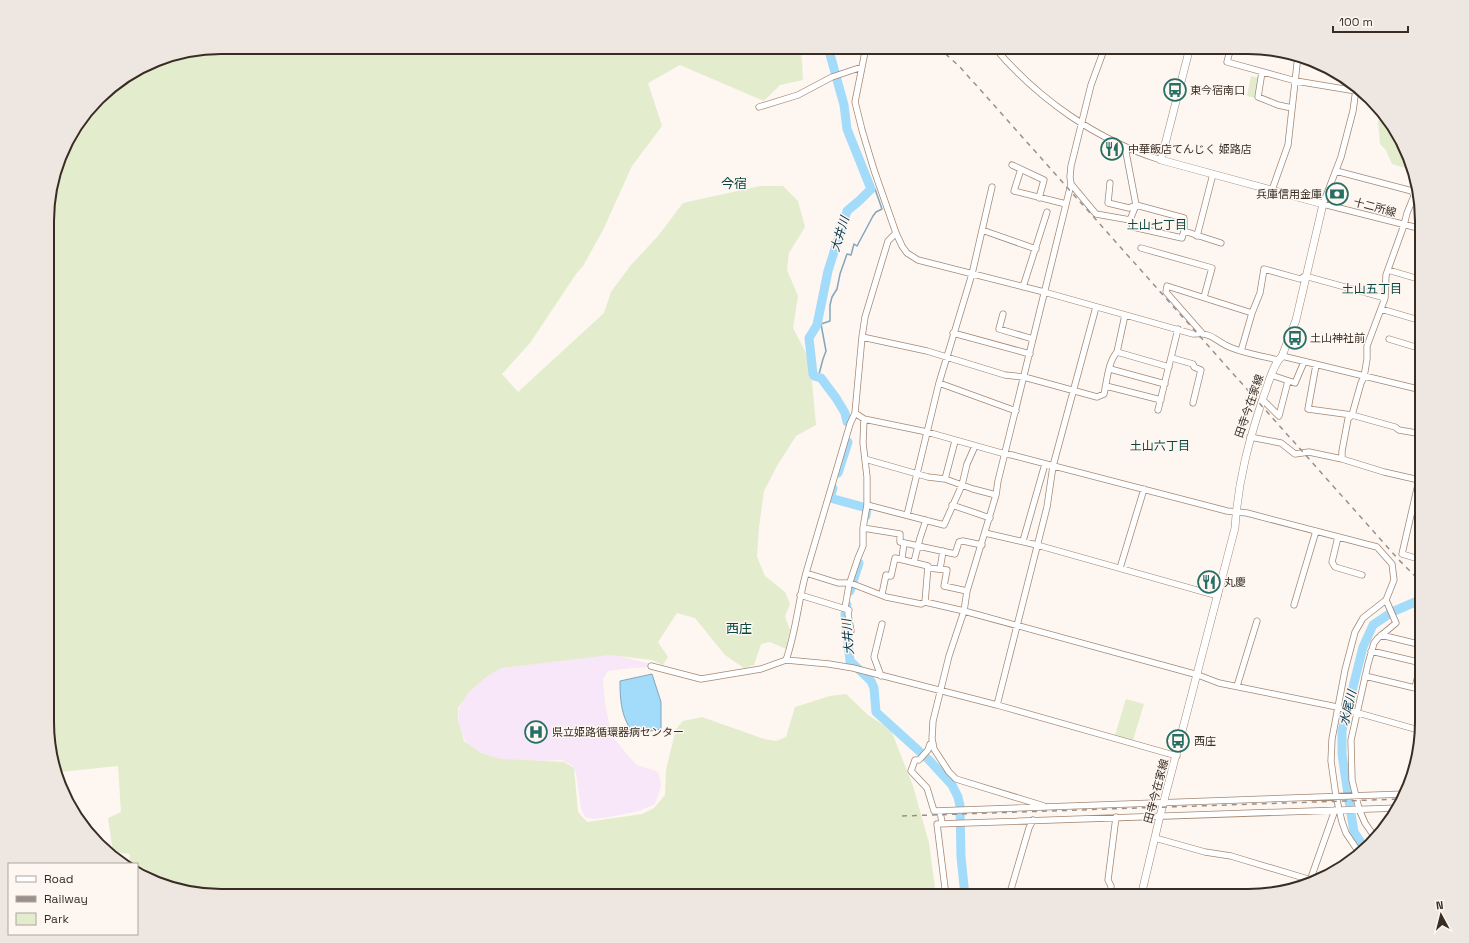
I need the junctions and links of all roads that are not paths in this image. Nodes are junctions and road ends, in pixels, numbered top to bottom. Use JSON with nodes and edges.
{"nodes":[{"id":1,"x":865,"y":54,"type":"edge"},
{"id":2,"x":1001,"y":54,"type":"edge"},
{"id":3,"x":1102,"y":54,"type":"edge"},
{"id":4,"x":1188,"y":54,"type":"edge"},
{"id":5,"x":1229,"y":54,"type":"edge"},
{"id":6,"x":1298,"y":62,"type":"edge"},
{"id":7,"x":862,"y":67,"type":"junction"},
{"id":8,"x":1262,"y":72,"type":"junction"},
{"id":9,"x":1296,"y":80,"type":"junction"},
{"id":10,"x":1350,"y":89,"type":"edge"},
{"id":11,"x":1356,"y":93,"type":"edge"},
{"id":12,"x":759,"y":107,"type":"dead end"},
{"id":13,"x":1292,"y":108,"type":"junction"},
{"id":14,"x":1082,"y":124,"type":"junction"},
{"id":15,"x":1125,"y":147,"type":"junction"},
{"id":16,"x":1161,"y":160,"type":"junction"},
{"id":17,"x":1012,"y":165,"type":"dead end"},
{"id":18,"x":1021,"y":169,"type":"junction"},
{"id":19,"x":1336,"y":171,"type":"junction"},
{"id":20,"x":1213,"y":174,"type":"junction"},
{"id":21,"x":1110,"y":183,"type":"dead end"},
{"id":22,"x":1072,"y":184,"type":"junction"},
{"id":23,"x":992,"y":187,"type":"dead end"},
{"id":24,"x":1272,"y":190,"type":"junction"},
{"id":25,"x":1413,"y":194,"type":"edge"},
{"id":26,"x":1414,"y":197,"type":"edge"},
{"id":27,"x":1039,"y":198,"type":"junction"},
{"id":28,"x":1066,"y":204,"type":"junction"},
{"id":29,"x":1323,"y":204,"type":"junction"},
{"id":30,"x":1136,"y":205,"type":"junction"},
{"id":31,"x":1047,"y":212,"type":"dead end"},
{"id":32,"x":1130,"y":220,"type":"junction"},
{"id":33,"x":1404,"y":225,"type":"junction"},
{"id":34,"x":1415,"y":227,"type":"edge"},
{"id":35,"x":982,"y":230,"type":"junction"},
{"id":36,"x":1184,"y":231,"type":"junction"},
{"id":37,"x":896,"y":233,"type":"junction"},
{"id":38,"x":1197,"y":236,"type":"junction"},
{"id":39,"x":1221,"y":243,"type":"dead end"},
{"id":40,"x":1141,"y":248,"type":"dead end"},
{"id":41,"x":1036,"y":249,"type":"junction"},
{"id":42,"x":1388,"y":270,"type":"junction"},
{"id":43,"x":972,"y":274,"type":"junction"},
{"id":44,"x":1305,"y":276,"type":"junction"},
{"id":45,"x":1415,"y":278,"type":"edge"},
{"id":46,"x":1023,"y":287,"type":"junction"},
{"id":47,"x":1044,"y":292,"type":"junction"},
{"id":48,"x":1204,"y":297,"type":"junction"},
{"id":49,"x":1385,"y":298,"type":"junction"},
{"id":50,"x":1096,"y":307,"type":"junction"},
{"id":51,"x":1381,"y":310,"type":"junction"},
{"id":52,"x":1252,"y":313,"type":"junction"},
{"id":53,"x":1002,"y":314,"type":"dead end"},
{"id":54,"x":1125,"y":315,"type":"junction"},
{"id":55,"x":1415,"y":319,"type":"edge"},
{"id":56,"x":1178,"y":330,"type":"junction"},
{"id":57,"x":953,"y":333,"type":"junction"},
{"id":58,"x":1202,"y":333,"type":"junction"},
{"id":59,"x":862,"y":337,"type":"junction"},
{"id":60,"x":1033,"y":339,"type":"junction"},
{"id":61,"x":1389,"y":339,"type":"dead end"},
{"id":62,"x":1415,"y":347,"type":"edge"},
{"id":63,"x":1240,"y":351,"type":"junction"},
{"id":64,"x":1117,"y":352,"type":"junction"},
{"id":65,"x":1030,"y":354,"type":"junction"},
{"id":66,"x":946,"y":357,"type":"junction"},
{"id":67,"x":1172,"y":358,"type":"junction"},
{"id":68,"x":1280,"y":358,"type":"junction"},
{"id":69,"x":1304,"y":362,"type":"junction"},
{"id":70,"x":1316,"y":365,"type":"junction"},
{"id":71,"x":1169,"y":367,"type":"junction"},
{"id":72,"x":1110,"y":369,"type":"junction"},
{"id":73,"x":1271,"y":375,"type":"junction"},
{"id":74,"x":1024,"y":377,"type":"junction"},
{"id":75,"x":1364,"y":377,"type":"junction"},
{"id":76,"x":1288,"y":381,"type":"junction"},
{"id":77,"x":939,"y":383,"type":"junction"},
{"id":78,"x":1165,"y":384,"type":"junction"},
{"id":79,"x":1106,"y":386,"type":"junction"},
{"id":80,"x":1415,"y":388,"type":"edge"},
{"id":81,"x":1074,"y":390,"type":"junction"},
{"id":82,"x":1160,"y":400,"type":"junction"},
{"id":83,"x":1263,"y":400,"type":"junction"},
{"id":84,"x":1193,"y":403,"type":"dead end"},
{"id":85,"x":1158,"y":410,"type":"dead end"},
{"id":86,"x":1016,"y":411,"type":"junction"},
{"id":87,"x":855,"y":413,"type":"junction"},
{"id":88,"x":1352,"y":415,"type":"junction"},
{"id":89,"x":864,"y":419,"type":"junction"},
{"id":90,"x":927,"y":432,"type":"junction"},
{"id":91,"x":1415,"y":433,"type":"edge"},
{"id":92,"x":1250,"y":437,"type":"junction"},
{"id":93,"x":955,"y":441,"type":"junction"},
{"id":94,"x":975,"y":446,"type":"junction"},
{"id":95,"x":1005,"y":454,"type":"junction"},
{"id":96,"x":865,"y":459,"type":"junction"},
{"id":97,"x":1342,"y":459,"type":"junction"},
{"id":98,"x":1045,"y":464,"type":"junction"},
{"id":99,"x":1053,"y":466,"type":"junction"},
{"id":100,"x":917,"y":473,"type":"junction"},
{"id":101,"x":945,"y":479,"type":"junction"},
{"id":102,"x":1415,"y":479,"type":"edge"},
{"id":103,"x":962,"y":485,"type":"junction"},
{"id":104,"x":1144,"y":489,"type":"junction"},
{"id":105,"x":996,"y":495,"type":"junction"},
{"id":106,"x":1415,"y":501,"type":"edge"},
{"id":107,"x":867,"y":505,"type":"junction"},
{"id":108,"x":952,"y":505,"type":"junction"},
{"id":109,"x":1236,"y":512,"type":"junction"},
{"id":110,"x":907,"y":515,"type":"junction"},
{"id":111,"x":990,"y":518,"type":"junction"},
{"id":112,"x":926,"y":520,"type":"junction"},
{"id":113,"x":863,"y":528,"type":"junction"},
{"id":114,"x":1316,"y":531,"type":"junction"},
{"id":115,"x":986,"y":533,"type":"junction"},
{"id":116,"x":1338,"y":537,"type":"junction"},
{"id":117,"x":1022,"y":541,"type":"junction"},
{"id":118,"x":904,"y":543,"type":"junction"},
{"id":119,"x":982,"y":545,"type":"junction"},
{"id":120,"x":1037,"y":545,"type":"junction"},
{"id":121,"x":917,"y":546,"type":"junction"},
{"id":122,"x":943,"y":551,"type":"junction"},
{"id":123,"x":902,"y":558,"type":"junction"},
{"id":124,"x":1415,"y":558,"type":"edge"},
{"id":125,"x":914,"y":562,"type":"junction"},
{"id":126,"x":928,"y":568,"type":"junction"},
{"id":127,"x":1120,"y":568,"type":"junction"},
{"id":128,"x":940,"y":569,"type":"junction"},
{"id":129,"x":806,"y":573,"type":"junction"},
{"id":130,"x":1362,"y":575,"type":"dead end"},
{"id":131,"x":850,"y":583,"type":"junction"},
{"id":132,"x":967,"y":591,"type":"junction"},
{"id":133,"x":882,"y":594,"type":"junction"},
{"id":134,"x":800,"y":595,"type":"junction"},
{"id":135,"x":1218,"y":596,"type":"junction"},
{"id":136,"x":1386,"y":600,"type":"junction"},
{"id":137,"x":925,"y":602,"type":"junction"},
{"id":138,"x":1294,"y":605,"type":"dead end"},
{"id":139,"x":845,"y":608,"type":"junction"},
{"id":140,"x":964,"y":611,"type":"junction"},
{"id":141,"x":1257,"y":621,"type":"dead end"},
{"id":142,"x":882,"y":624,"type":"dead end"},
{"id":143,"x":1016,"y":625,"type":"junction"},
{"id":144,"x":851,"y":631,"type":"dead end"},
{"id":145,"x":1381,"y":635,"type":"junction"},
{"id":146,"x":1415,"y":643,"type":"edge"},
{"id":147,"x":1372,"y":651,"type":"junction"},
{"id":148,"x":786,"y":660,"type":"junction"},
{"id":149,"x":1415,"y":661,"type":"edge"},
{"id":150,"x":651,"y":666,"type":"dead end"},
{"id":151,"x":1198,"y":675,"type":"junction"},
{"id":152,"x":881,"y":676,"type":"junction"},
{"id":153,"x":1365,"y":676,"type":"junction"},
{"id":154,"x":1237,"y":686,"type":"junction"},
{"id":155,"x":1415,"y":688,"type":"edge"},
{"id":156,"x":940,"y":691,"type":"junction"},
{"id":157,"x":997,"y":705,"type":"junction"},
{"id":158,"x":1337,"y":707,"type":"junction"},
{"id":159,"x":1357,"y":713,"type":"junction"},
{"id":160,"x":1415,"y":730,"type":"edge"},
{"id":161,"x":933,"y":744,"type":"junction"},
{"id":162,"x":1177,"y":756,"type":"junction"},
{"id":163,"x":1399,"y":794,"type":"edge"},
{"id":164,"x":1336,"y":796,"type":"junction"},
{"id":165,"x":1356,"y":796,"type":"junction"},
{"id":166,"x":1165,"y":803,"type":"junction"},
{"id":167,"x":1044,"y":806,"type":"junction"},
{"id":168,"x":1391,"y":808,"type":"edge"},
{"id":169,"x":1337,"y":810,"type":"junction"},
{"id":170,"x":1359,"y":810,"type":"junction"},
{"id":171,"x":940,"y":811,"type":"junction"},
{"id":172,"x":1160,"y":816,"type":"junction"},
{"id":173,"x":1116,"y":817,"type":"junction"},
{"id":174,"x":1033,"y":820,"type":"junction"},
{"id":175,"x":942,"y":823,"type":"junction"},
{"id":176,"x":1372,"y":834,"type":"edge"},
{"id":177,"x":1156,"y":838,"type":"junction"},
{"id":178,"x":1357,"y":849,"type":"edge"},
{"id":179,"x":1312,"y":876,"type":"edge"},
{"id":180,"x":1306,"y":878,"type":"edge"},
{"id":181,"x":945,"y":889,"type":"edge"},
{"id":182,"x":1011,"y":889,"type":"edge"},
{"id":183,"x":1111,"y":889,"type":"edge"},
{"id":184,"x":1143,"y":889,"type":"edge"}],
"edges":[{"from":1,"to":7,"type":"street"},
{"from":2,"to":14,"type":"street"},
{"from":3,"to":14,"type":"street"},
{"from":4,"to":16,"type":"main road"},
{"from":5,"to":8,"type":"street"},
{"from":6,"to":9,"type":"street"},
{"from":7,"to":12,"type":"street"},
{"from":7,"to":37,"type":"street"},
{"from":8,"to":9,"type":"street"},
{"from":8,"to":13,"type":"street"},
{"from":9,"to":10,"type":"street"},
{"from":9,"to":13,"type":"street"},
{"from":11,"to":19,"type":"street"},
{"from":13,"to":24,"type":"street"},
{"from":14,"to":15,"type":"street"},
{"from":14,"to":22,"type":"street"},
{"from":15,"to":16,"type":"street"},
{"from":15,"to":30,"type":"street"},
{"from":16,"to":20,"type":"main road"},
{"from":17,"to":18,"type":"street"},
{"from":18,"to":27,"type":"street"},
{"from":18,"to":27,"type":"street"},
{"from":19,"to":25,"type":"street"},
{"from":19,"to":29,"type":"street"},
{"from":20,"to":24,"type":"main road"},
{"from":20,"to":38,"type":"street"},
{"from":21,"to":30,"type":"street"},
{"from":22,"to":28,"type":"street"},
{"from":22,"to":32,"type":"street"},
{"from":23,"to":35,"type":"street"},
{"from":24,"to":29,"type":"main road"},
{"from":26,"to":33,"type":"street"},
{"from":27,"to":28,"type":"street"},
{"from":28,"to":47,"type":"street"},
{"from":29,"to":33,"type":"street","name":"十二所線"},
{"from":29,"to":44,"type":"main road","name":"田寺今在家線"},
{"from":30,"to":32,"type":"street"},
{"from":30,"to":36,"type":"street"},
{"from":31,"to":41,"type":"street"},
{"from":32,"to":36,"type":"street"},
{"from":33,"to":34,"type":"street","name":"十二所線"},
{"from":33,"to":42,"type":"street"},
{"from":35,"to":41,"type":"street"},
{"from":35,"to":43,"type":"street"},
{"from":36,"to":38,"type":"street"},
{"from":37,"to":43,"type":"street"},
{"from":37,"to":59,"type":"street"},
{"from":38,"to":39,"type":"street"},
{"from":40,"to":48,"type":"street"},
{"from":41,"to":46,"type":"street"},
{"from":42,"to":45,"type":"street"},
{"from":42,"to":49,"type":"street"},
{"from":43,"to":46,"type":"street"},
{"from":43,"to":57,"type":"street"},
{"from":44,"to":49,"type":"street"},
{"from":44,"to":52,"type":"street"},
{"from":44,"to":68,"type":"main road","name":"田寺今在家線"},
{"from":46,"to":47,"type":"street"},
{"from":47,"to":50,"type":"street"},
{"from":47,"to":60,"type":"street"},
{"from":48,"to":52,"type":"street"},
{"from":48,"to":58,"type":"street"},
{"from":49,"to":51,"type":"street"},
{"from":50,"to":54,"type":"street"},
{"from":50,"to":81,"type":"street"},
{"from":51,"to":55,"type":"street"},
{"from":51,"to":75,"type":"street"},
{"from":52,"to":63,"type":"street"},
{"from":53,"to":60,"type":"street"},
{"from":54,"to":56,"type":"street"},
{"from":54,"to":64,"type":"street"},
{"from":56,"to":58,"type":"street"},
{"from":56,"to":67,"type":"street"},
{"from":57,"to":65,"type":"street"},
{"from":57,"to":66,"type":"street"},
{"from":58,"to":63,"type":"street"},
{"from":59,"to":66,"type":"street"},
{"from":59,"to":87,"type":"street"},
{"from":60,"to":65,"type":"street"},
{"from":61,"to":62,"type":"street"},
{"from":63,"to":68,"type":"street"},
{"from":64,"to":71,"type":"street"},
{"from":64,"to":72,"type":"street"},
{"from":65,"to":74,"type":"street"},
{"from":66,"to":74,"type":"street"},
{"from":66,"to":77,"type":"street"},
{"from":67,"to":71,"type":"street"},
{"from":67,"to":84,"type":"street"},
{"from":68,"to":69,"type":"street"},
{"from":68,"to":73,"type":"main road","name":"田寺今在家線"},
{"from":69,"to":70,"type":"street"},
{"from":69,"to":76,"type":"street"},
{"from":70,"to":75,"type":"street"},
{"from":70,"to":88,"type":"street"},
{"from":71,"to":78,"type":"street"},
{"from":72,"to":78,"type":"street"},
{"from":72,"to":79,"type":"street"},
{"from":73,"to":76,"type":"street"},
{"from":73,"to":83,"type":"main road","name":"田寺今在家線"},
{"from":74,"to":81,"type":"street"},
{"from":74,"to":86,"type":"street"},
{"from":75,"to":80,"type":"street"},
{"from":75,"to":88,"type":"street"},
{"from":76,"to":83,"type":"street"},
{"from":77,"to":86,"type":"street"},
{"from":77,"to":90,"type":"street"},
{"from":78,"to":82,"type":"street"},
{"from":79,"to":81,"type":"street"},
{"from":79,"to":82,"type":"street"},
{"from":81,"to":99,"type":"street"},
{"from":82,"to":85,"type":"street"},
{"from":83,"to":92,"type":"main road","name":"田寺今在家線"},
{"from":86,"to":95,"type":"street"},
{"from":87,"to":89,"type":"street"},
{"from":87,"to":129,"type":"street"},
{"from":88,"to":91,"type":"street"},
{"from":88,"to":97,"type":"street"},
{"from":89,"to":90,"type":"street"},
{"from":89,"to":96,"type":"street"},
{"from":90,"to":93,"type":"street"},
{"from":90,"to":100,"type":"street"},
{"from":92,"to":97,"type":"street"},
{"from":92,"to":109,"type":"main road","name":"田寺今在家線"},
{"from":93,"to":94,"type":"street"},
{"from":93,"to":101,"type":"street"},
{"from":94,"to":95,"type":"street"},
{"from":94,"to":103,"type":"street"},
{"from":95,"to":98,"type":"street"},
{"from":95,"to":105,"type":"street"},
{"from":96,"to":100,"type":"street"},
{"from":96,"to":107,"type":"street"},
{"from":97,"to":102,"type":"street"},
{"from":98,"to":99,"type":"street"},
{"from":98,"to":117,"type":"street"},
{"from":99,"to":104,"type":"street"},
{"from":99,"to":120,"type":"street"},
{"from":100,"to":101,"type":"street"},
{"from":100,"to":110,"type":"street"},
{"from":101,"to":103,"type":"street"},
{"from":103,"to":105,"type":"street"},
{"from":103,"to":108,"type":"street"},
{"from":104,"to":109,"type":"street"},
{"from":104,"to":127,"type":"street"},
{"from":105,"to":111,"type":"street"},
{"from":106,"to":124,"type":"street"},
{"from":107,"to":110,"type":"street"},
{"from":107,"to":113,"type":"street"},
{"from":108,"to":111,"type":"street"},
{"from":108,"to":112,"type":"street"},
{"from":109,"to":114,"type":"street"},
{"from":109,"to":135,"type":"main road","name":"田寺今在家線"},
{"from":110,"to":112,"type":"street"},
{"from":111,"to":115,"type":"street"},
{"from":112,"to":121,"type":"street"},
{"from":113,"to":118,"type":"street"},
{"from":113,"to":131,"type":"street"},
{"from":114,"to":116,"type":"street"},
{"from":114,"to":138,"type":"street"},
{"from":115,"to":117,"type":"street"},
{"from":115,"to":119,"type":"street"},
{"from":116,"to":130,"type":"street"},
{"from":116,"to":136,"type":"street"},
{"from":117,"to":120,"type":"street"},
{"from":118,"to":121,"type":"street"},
{"from":118,"to":123,"type":"street"},
{"from":119,"to":122,"type":"street"},
{"from":119,"to":132,"type":"street"},
{"from":120,"to":127,"type":"street"},
{"from":120,"to":143,"type":"street"},
{"from":121,"to":122,"type":"street"},
{"from":121,"to":125,"type":"street"},
{"from":122,"to":128,"type":"street"},
{"from":123,"to":125,"type":"street"},
{"from":123,"to":133,"type":"street"},
{"from":125,"to":126,"type":"street"},
{"from":126,"to":128,"type":"street"},
{"from":126,"to":137,"type":"street"},
{"from":127,"to":135,"type":"street"},
{"from":128,"to":132,"type":"street"},
{"from":129,"to":131,"type":"street"},
{"from":129,"to":134,"type":"street"},
{"from":131,"to":133,"type":"street"},
{"from":131,"to":139,"type":"street"},
{"from":132,"to":140,"type":"street"},
{"from":133,"to":137,"type":"street"},
{"from":134,"to":139,"type":"street"},
{"from":134,"to":148,"type":"street"},
{"from":135,"to":151,"type":"main road","name":"田寺今在家線"},
{"from":136,"to":145,"type":"street"},
{"from":136,"to":158,"type":"street"},
{"from":137,"to":140,"type":"street"},
{"from":139,"to":144,"type":"street"},
{"from":140,"to":143,"type":"street"},
{"from":140,"to":156,"type":"street"},
{"from":141,"to":154,"type":"street"},
{"from":142,"to":152,"type":"street"},
{"from":143,"to":151,"type":"street"},
{"from":143,"to":157,"type":"street"},
{"from":145,"to":146,"type":"street"},
{"from":145,"to":147,"type":"street"},
{"from":147,"to":149,"type":"street"},
{"from":147,"to":153,"type":"street"},
{"from":148,"to":150,"type":"street"},
{"from":148,"to":152,"type":"street"},
{"from":151,"to":154,"type":"street"},
{"from":151,"to":162,"type":"main road","name":"田寺今在家線"},
{"from":152,"to":156,"type":"street"},
{"from":153,"to":155,"type":"street"},
{"from":153,"to":159,"type":"street"},
{"from":154,"to":158,"type":"street"},
{"from":156,"to":157,"type":"street"},
{"from":156,"to":161,"type":"street"},
{"from":157,"to":162,"type":"street"},
{"from":158,"to":159,"type":"street"},
{"from":158,"to":164,"type":"street"},
{"from":159,"to":160,"type":"street"},
{"from":159,"to":165,"type":"street"},
{"from":161,"to":167,"type":"street"},
{"from":161,"to":171,"type":"street"},
{"from":162,"to":166,"type":"main road","name":"田寺今在家線"},
{"from":163,"to":165,"type":"street"},
{"from":164,"to":165,"type":"street"},
{"from":164,"to":166,"type":"street"},
{"from":164,"to":169,"type":"street"},
{"from":165,"to":170,"type":"street"},
{"from":166,"to":167,"type":"street"},
{"from":166,"to":172,"type":"main road","name":"田寺今在家線"},
{"from":167,"to":171,"type":"street"},
{"from":168,"to":170,"type":"street"},
{"from":169,"to":170,"type":"street"},
{"from":169,"to":172,"type":"street"},
{"from":169,"to":178,"type":"street"},
{"from":169,"to":179,"type":"street"},
{"from":170,"to":176,"type":"street"},
{"from":171,"to":175,"type":"street"},
{"from":172,"to":173,"type":"street"},
{"from":172,"to":177,"type":"main road","name":"田寺今在家線"},
{"from":173,"to":174,"type":"street"},
{"from":173,"to":183,"type":"street"},
{"from":174,"to":175,"type":"street"},
{"from":174,"to":182,"type":"street"},
{"from":175,"to":181,"type":"street"},
{"from":177,"to":180,"type":"street"},
{"from":177,"to":184,"type":"main road","name":"田寺今在家線"}]}
